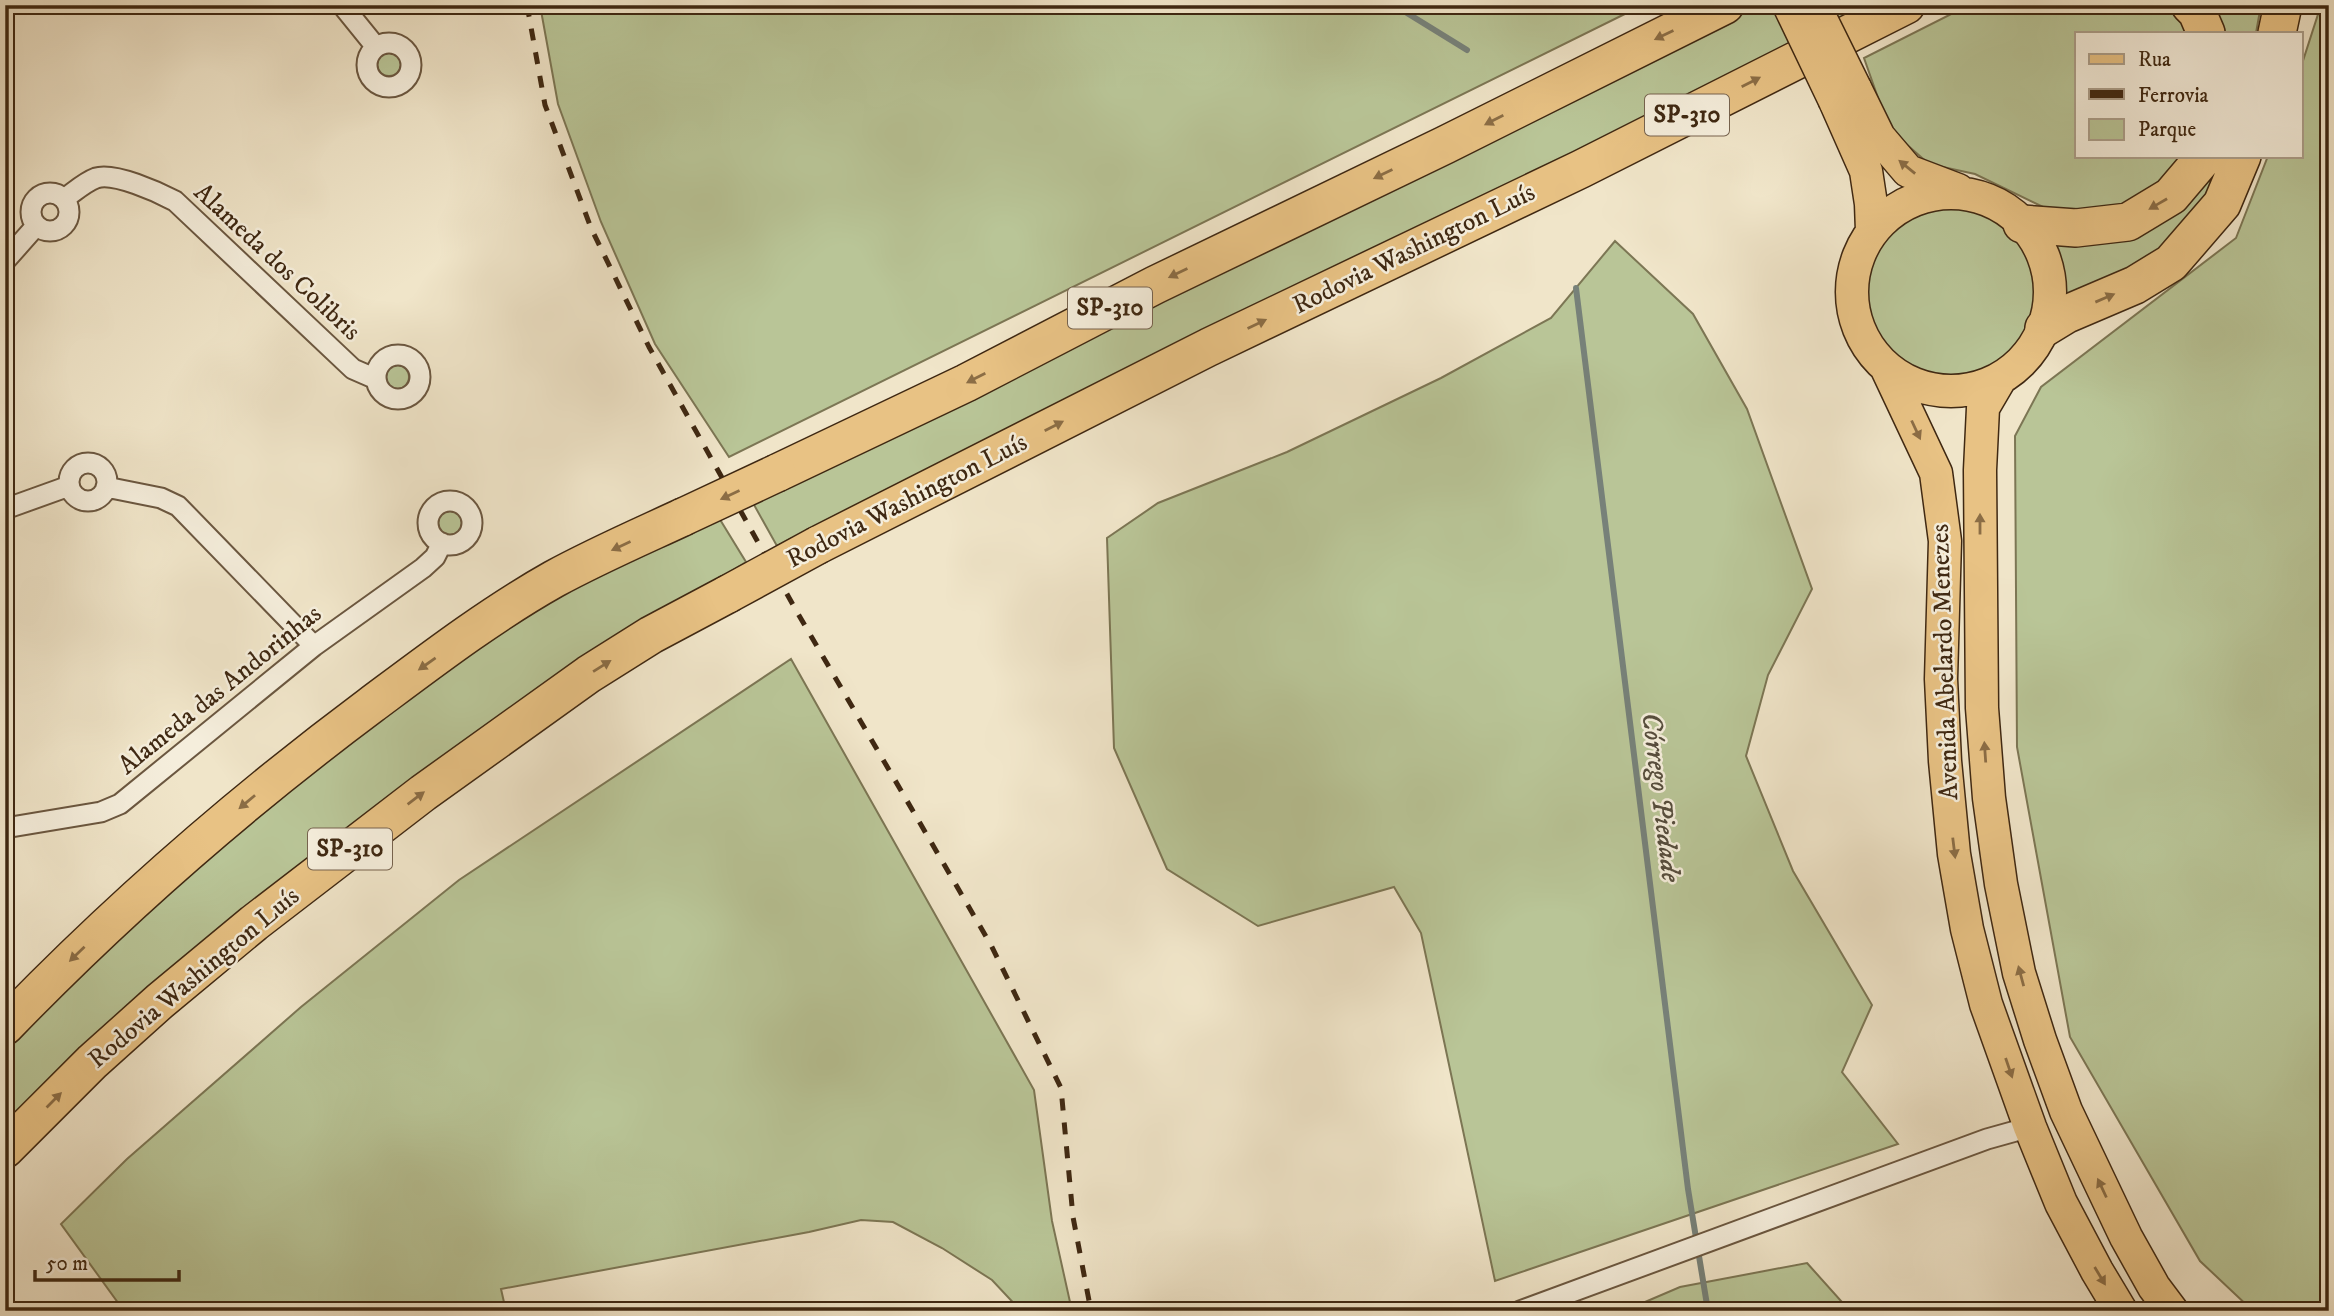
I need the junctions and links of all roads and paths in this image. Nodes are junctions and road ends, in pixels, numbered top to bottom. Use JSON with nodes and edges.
{"nodes":[{"id":1,"x":342,"y":5,"type":"edge"},
{"id":2,"x":1725,"y":5,"type":"edge"},
{"id":3,"x":1789,"y":5,"type":"edge"},
{"id":4,"x":1814,"y":5,"type":"edge"},
{"id":5,"x":1906,"y":5,"type":"edge"},
{"id":6,"x":1928,"y":5,"type":"edge"},
{"id":7,"x":2190,"y":5,"type":"edge"},
{"id":8,"x":2283,"y":5,"type":"edge"},
{"id":9,"x":2206,"y":32,"type":"edge"},
{"id":10,"x":2277,"y":32,"type":"edge"},
{"id":11,"x":376,"y":47,"type":"dead end"},
{"id":12,"x":1793,"y":61,"type":"junction"},
{"id":13,"x":1845,"y":94,"type":"junction"},
{"id":14,"x":2203,"y":158,"type":"edge"},
{"id":15,"x":2241,"y":158,"type":"edge"},
{"id":16,"x":1969,"y":194,"type":"junction"},
{"id":17,"x":2022,"y":224,"type":"junction"},
{"id":18,"x":1872,"y":231,"type":"junction"},
{"id":19,"x":5,"y":261,"type":"edge"},
{"id":20,"x":2044,"y":328,"type":"junction"},
{"id":21,"x":1887,"y":369,"type":"junction"},
{"id":22,"x":376,"y":379,"type":"dead end"},
{"id":23,"x":2000,"y":379,"type":"junction"},
{"id":24,"x":69,"y":486,"type":"junction"},
{"id":25,"x":106,"y":487,"type":"junction"},
{"id":26,"x":5,"y":509,"type":"edge"},
{"id":27,"x":442,"y":543,"type":"dead end"},
{"id":28,"x":314,"y":646,"type":"junction"},
{"id":29,"x":5,"y":828,"type":"edge"},
{"id":30,"x":5,"y":1026,"type":"edge"},
{"id":31,"x":2029,"y":1127,"type":"junction"},
{"id":32,"x":5,"y":1149,"type":"edge"},
{"id":33,"x":1520,"y":1311,"type":"edge"},
{"id":34,"x":2122,"y":1311,"type":"edge"},
{"id":35,"x":2172,"y":1311,"type":"edge"}],
"edges":[{"from":1,"to":11,"type":"street"},
{"from":2,"to":30,"type":"highway","number":"SP-310","one_way":true,"bridge":true},
{"from":3,"to":13,"type":"main road","bridge":true},
{"from":4,"to":13,"type":"main road","bridge":true},
{"from":5,"to":12,"type":"highway","name":"Rodovia Washington Luís","number":"SP-310"},
{"from":6,"to":12,"type":"highway"},
{"from":7,"to":9,"type":"highway"},
{"from":8,"to":10,"type":"highway"},
{"from":32,"to":12,"type":"highway","name":"Rodovia Washington Luís","number":"SP-310","one_way":true,"bridge":true},
{"from":16,"to":13,"type":"main road","one_way":true},
{"from":13,"to":18,"type":"main road"},
{"from":14,"to":17,"type":"highway","one_way":true},
{"from":20,"to":15,"type":"highway","one_way":true},
{"from":16,"to":17,"type":"main road"},
{"from":16,"to":18,"type":"main road"},
{"from":17,"to":20,"type":"main road"},
{"from":18,"to":21,"type":"main road"},
{"from":19,"to":22,"type":"street","name":"Alameda dos Colibris"},
{"from":20,"to":23,"type":"main road"},
{"from":21,"to":23,"type":"main road"},
{"from":21,"to":31,"type":"main road","name":"Avenida Abelardo Menezes","one_way":true},
{"from":35,"to":23,"type":"main road","name":"Avenida Abelardo Menezes","one_way":true},
{"from":24,"to":25,"type":"street"},
{"from":24,"to":25,"type":"street"},
{"from":24,"to":26,"type":"street"},
{"from":25,"to":28,"type":"street"},
{"from":27,"to":28,"type":"street","name":"Alameda das Andorinhas"},
{"from":28,"to":29,"type":"street","name":"Alameda das Andorinhas"},
{"from":31,"to":33,"type":"street"},
{"from":31,"to":34,"type":"main road","name":"Avenida Abelardo Menezes","one_way":true}]}
